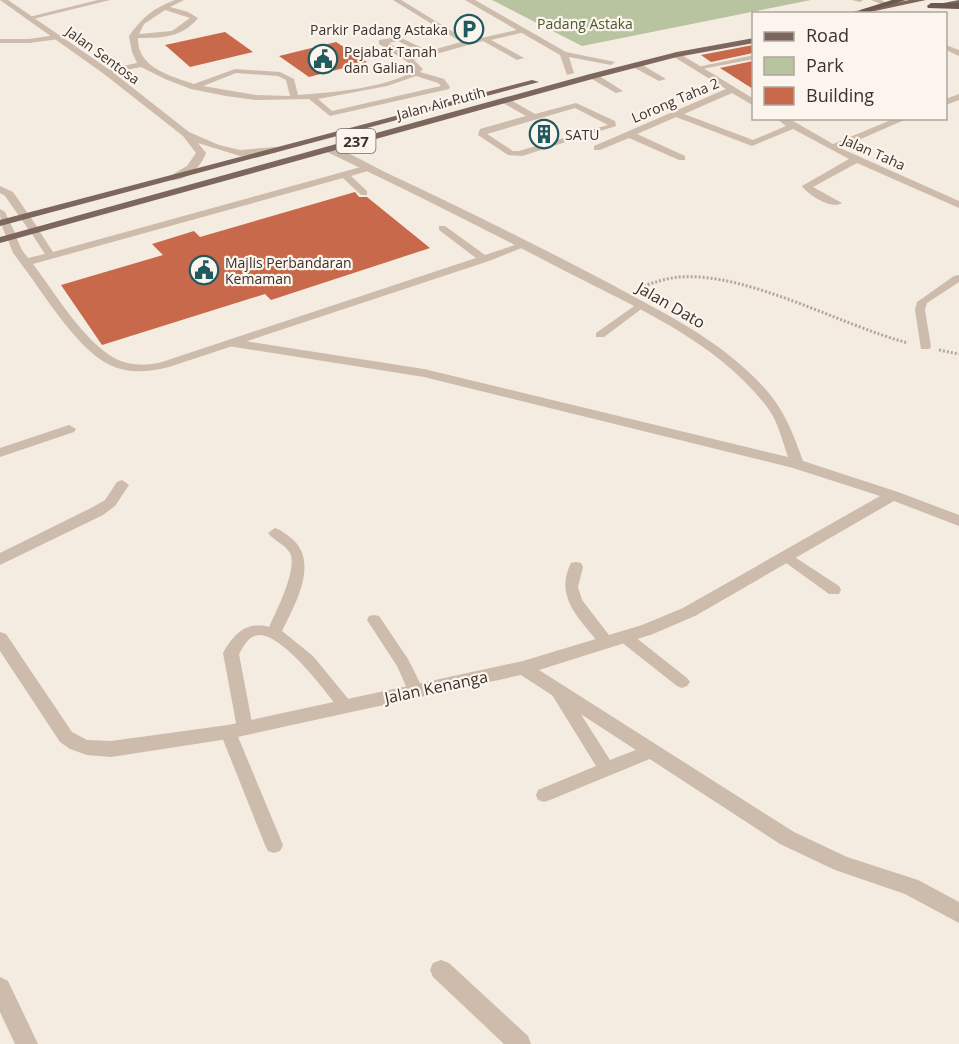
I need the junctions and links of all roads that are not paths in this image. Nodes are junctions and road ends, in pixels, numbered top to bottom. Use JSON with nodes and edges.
{"nodes":[{"id":1,"x":3,"y":0,"type":"edge"},
{"id":2,"x":108,"y":0,"type":"edge"},
{"id":3,"x":181,"y":0,"type":"edge"},
{"id":4,"x":396,"y":0,"type":"edge"},
{"id":5,"x":469,"y":0,"type":"edge"},
{"id":6,"x":855,"y":0,"type":"edge"},
{"id":7,"x":860,"y":0,"type":"edge"},
{"id":8,"x":874,"y":0,"type":"edge"},
{"id":9,"x":902,"y":0,"type":"edge"},
{"id":10,"x":922,"y":0,"type":"edge"},
{"id":11,"x":959,"y":4,"type":"edge"},
{"id":12,"x":931,"y":6,"type":"joint"},
{"id":13,"x":163,"y":7,"type":"junction"},
{"id":14,"x":888,"y":9,"type":"edge"},
{"id":15,"x":864,"y":10,"type":"junction"},
{"id":16,"x":855,"y":12,"type":"edge"},
{"id":17,"x":29,"y":18,"type":"junction"},
{"id":18,"x":522,"y":30,"type":"junction"},
{"id":19,"x":752,"y":31,"type":"edge"},
{"id":20,"x":134,"y":36,"type":"junction"},
{"id":21,"x":56,"y":37,"type":"junction"},
{"id":22,"x":484,"y":39,"type":"junction"},
{"id":23,"x":752,"y":40,"type":"edge"},
{"id":24,"x":0,"y":41,"type":"edge"},
{"id":25,"x":467,"y":43,"type":"junction"},
{"id":26,"x":427,"y":53,"type":"junction"},
{"id":27,"x":564,"y":54,"type":"junction"},
{"id":28,"x":677,"y":55,"type":"junction"},
{"id":29,"x":752,"y":57,"type":"edge"},
{"id":30,"x":520,"y":58,"type":"dead end"},
{"id":31,"x":409,"y":59,"type":"junction"},
{"id":32,"x":611,"y":62,"type":"junction"},
{"id":33,"x":142,"y":64,"type":"junction"},
{"id":34,"x":636,"y":65,"type":"junction"},
{"id":35,"x":697,"y":68,"type":"junction"},
{"id":36,"x":107,"y":72,"type":"junction"},
{"id":37,"x":416,"y":73,"type":"junction"},
{"id":38,"x":570,"y":73,"type":"junction"},
{"id":39,"x":593,"y":76,"type":"junction"},
{"id":40,"x":662,"y":79,"type":"dead end"},
{"id":41,"x":194,"y":87,"type":"junction"},
{"id":42,"x":732,"y":90,"type":"junction"},
{"id":43,"x":619,"y":91,"type":"dead end"},
{"id":44,"x":310,"y":96,"type":"junction"},
{"id":45,"x":718,"y":96,"type":"junction"},
{"id":46,"x":294,"y":97,"type":"junction"},
{"id":47,"x":506,"y":101,"type":"junction"},
{"id":48,"x":752,"y":102,"type":"edge"},
{"id":49,"x":752,"y":111,"type":"edge"},
{"id":50,"x":676,"y":114,"type":"junction"},
{"id":51,"x":532,"y":116,"type":"junction"},
{"id":52,"x":783,"y":120,"type":"edge"},
{"id":53,"x":900,"y":120,"type":"edge"},
{"id":54,"x":793,"y":126,"type":"junction"},
{"id":55,"x":186,"y":134,"type":"junction"},
{"id":56,"x":628,"y":134,"type":"junction"},
{"id":57,"x":597,"y":148,"type":"dead end"},
{"id":58,"x":832,"y":148,"type":"junction"},
{"id":59,"x":281,"y":149,"type":"junction"},
{"id":60,"x":327,"y":149,"type":"junction"},
{"id":61,"x":682,"y":158,"type":"dead end"},
{"id":62,"x":856,"y":159,"type":"junction"},
{"id":63,"x":368,"y":168,"type":"junction"},
{"id":64,"x":345,"y":175,"type":"junction"},
{"id":65,"x":174,"y":178,"type":"junction"},
{"id":66,"x":0,"y":189,"type":"edge"},
{"id":67,"x":364,"y":193,"type":"dead end"},
{"id":68,"x":837,"y":203,"type":"dead end"},
{"id":69,"x":959,"y":205,"type":"edge"},
{"id":70,"x":26,"y":217,"type":"junction"},
{"id":71,"x":2,"y":219,"type":"edge"},
{"id":72,"x":442,"y":228,"type":"dead end"},
{"id":73,"x":35,"y":231,"type":"junction"},
{"id":74,"x":6,"y":239,"type":"edge"},
{"id":75,"x":524,"y":245,"type":"junction"},
{"id":76,"x":51,"y":256,"type":"junction"},
{"id":77,"x":485,"y":259,"type":"junction"},
{"id":78,"x":27,"y":262,"type":"junction"},
{"id":79,"x":958,"y":278,"type":"edge"},
{"id":80,"x":640,"y":305,"type":"junction"},
{"id":81,"x":600,"y":335,"type":"dead end"},
{"id":82,"x":232,"y":343,"type":"junction"},
{"id":83,"x":925,"y":347,"type":"road end"},
{"id":84,"x":69,"y":429,"type":"dead end"},
{"id":85,"x":0,"y":453,"type":"edge"},
{"id":86,"x":797,"y":464,"type":"junction"},
{"id":87,"x":122,"y":485,"type":"dead end"},
{"id":88,"x":892,"y":495,"type":"junction"},
{"id":89,"x":959,"y":521,"type":"edge"},
{"id":90,"x":274,"y":533,"type":"dead end"},
{"id":91,"x":787,"y":557,"type":"junction"},
{"id":92,"x":0,"y":560,"type":"edge"},
{"id":93,"x":576,"y":567,"type":"dead end"},
{"id":94,"x":834,"y":590,"type":"dead end"},
{"id":95,"x":374,"y":620,"type":"dead end"},
{"id":96,"x":274,"y":632,"type":"junction"},
{"id":97,"x":625,"y":637,"type":"junction"},
{"id":98,"x":607,"y":643,"type":"junction"},
{"id":99,"x":3,"y":648,"type":"edge"},
{"id":100,"x":523,"y":668,"type":"junction"},
{"id":101,"x":682,"y":682,"type":"dead end"},
{"id":102,"x":557,"y":690,"type":"junction"},
{"id":103,"x":416,"y":691,"type":"junction"},
{"id":104,"x":346,"y":706,"type":"junction"},
{"id":105,"x":236,"y":730,"type":"junction"},
{"id":106,"x":651,"y":751,"type":"junction"},
{"id":107,"x":607,"y":769,"type":"junction"},
{"id":108,"x":544,"y":795,"type":"dead end"},
{"id":109,"x":274,"y":845,"type":"dead end"},
{"id":110,"x":959,"y":913,"type":"edge"},
{"id":111,"x":441,"y":970,"type":"dead end"},
{"id":112,"x":0,"y":988,"type":"edge"},
{"id":113,"x":27,"y":1044,"type":"edge"},
{"id":114,"x":520,"y":1044,"type":"edge"}],
"edges":[{"from":1,"to":17,"type":"street","name":"Jalan Sentosa"},
{"from":2,"to":17,"type":"lane"},
{"from":3,"to":13,"type":"lane"},
{"from":4,"to":25,"type":"lane"},
{"from":5,"to":18,"type":"street"},
{"from":6,"to":7,"type":"lane"},
{"from":8,"to":14,"type":"lane"},
{"from":9,"to":14,"type":"highway"},
{"from":10,"to":15,"type":"main road"},
{"from":11,"to":12,"type":"highway"},
{"from":12,"to":14,"type":"main road"},
{"from":13,"to":20,"type":"lane"},
{"from":13,"to":20,"type":"lane"},
{"from":14,"to":15,"type":"highway"},
{"from":15,"to":16,"type":"main road"},
{"from":17,"to":21,"type":"street","name":"Jalan Sentosa"},
{"from":18,"to":22,"type":"lane"},
{"from":18,"to":27,"type":"street"},
{"from":19,"to":32,"type":"main road","name":"Jalan Air Putih","number":"237"},
{"from":20,"to":33,"type":"lane"},
{"from":21,"to":24,"type":"lane"},
{"from":21,"to":36,"type":"street","name":"Jalan Sentosa"},
{"from":22,"to":25,"type":"lane"},
{"from":22,"to":30,"type":"lane"},
{"from":23,"to":28,"type":"main road","name":"Jalan Air Putih","number":"237"},
{"from":25,"to":26,"type":"lane"},
{"from":26,"to":31,"type":"lane"},
{"from":26,"to":31,"type":"lane"},
{"from":27,"to":32,"type":"street"},
{"from":27,"to":38,"type":"street"},
{"from":28,"to":34,"type":"main road","name":"Jalan Air Putih","number":"237"},
{"from":28,"to":35,"type":"street"},
{"from":29,"to":35,"type":"lane"},
{"from":31,"to":37,"type":"lane"},
{"from":32,"to":38,"type":"main road","name":"Jalan Air Putih","number":"237"},
{"from":33,"to":36,"type":"lane"},
{"from":33,"to":41,"type":"lane"},
{"from":34,"to":39,"type":"main road","name":"Jalan Air Putih","number":"237"},
{"from":34,"to":40,"type":"lane"},
{"from":35,"to":42,"type":"street"},
{"from":36,"to":55,"type":"street","name":"Jalan Sentosa"},
{"from":37,"to":44,"type":"lane"},
{"from":37,"to":44,"type":"lane"},
{"from":38,"to":59,"type":"main road","name":"Jalan Air Putih","number":"237"},
{"from":39,"to":43,"type":"lane"},
{"from":39,"to":47,"type":"main road","name":"Jalan Air Putih","number":"237"},
{"from":41,"to":46,"type":"lane"},
{"from":41,"to":46,"type":"lane"},
{"from":42,"to":45,"type":"street","name":"Lorong Taha 2"},
{"from":42,"to":48,"type":"street"},
{"from":44,"to":46,"type":"lane"},
{"from":45,"to":49,"type":"street"},
{"from":45,"to":50,"type":"street","name":"Lorong Taha 2"},
{"from":47,"to":51,"type":"lane"},
{"from":47,"to":60,"type":"main road","name":"Jalan Air Putih","number":"237"},
{"from":50,"to":54,"type":"street"},
{"from":50,"to":56,"type":"street","name":"Lorong Taha 2"},
{"from":51,"to":51,"type":"lane"},
{"from":52,"to":54,"type":"street","name":"Jalan Taha"},
{"from":53,"to":58,"type":"street"},
{"from":54,"to":58,"type":"street","name":"Jalan Taha"},
{"from":55,"to":59,"type":"street"},
{"from":55,"to":65,"type":"street"},
{"from":56,"to":57,"type":"street","name":"Lorong Taha 2"},
{"from":56,"to":61,"type":"street","name":"Lorong Taha 2"},
{"from":58,"to":62,"type":"street","name":"Jalan Taha"},
{"from":59,"to":65,"type":"main road","name":"Jalan Air Putih","number":"237"},
{"from":60,"to":63,"type":"street","name":"Jalan Dato"},
{"from":60,"to":73,"type":"main road","name":"Jalan Air Putih","number":"237"},
{"from":62,"to":68,"type":"street"},
{"from":62,"to":69,"type":"street","name":"Jalan Taha"},
{"from":63,"to":64,"type":"lane"},
{"from":63,"to":75,"type":"street","name":"Jalan Dato"},
{"from":64,"to":67,"type":"lane"},
{"from":64,"to":76,"type":"lane"},
{"from":65,"to":70,"type":"main road","name":"Jalan Air Putih","number":"237"},
{"from":66,"to":70,"type":"street"},
{"from":70,"to":71,"type":"main road","name":"Jalan Air Putih","number":"237"},
{"from":70,"to":73,"type":"street"},
{"from":71,"to":74,"type":"street"},
{"from":72,"to":77,"type":"lane"},
{"from":73,"to":74,"type":"main road","name":"Jalan Air Putih","number":"237"},
{"from":73,"to":76,"type":"lane"},
{"from":74,"to":78,"type":"lane"},
{"from":75,"to":77,"type":"lane"},
{"from":75,"to":80,"type":"street","name":"Jalan Dato"},
{"from":76,"to":78,"type":"lane"},
{"from":77,"to":82,"type":"lane"},
{"from":78,"to":82,"type":"lane"},
{"from":79,"to":83,"type":"lane"},
{"from":80,"to":81,"type":"lane"},
{"from":80,"to":86,"type":"street","name":"Jalan Dato"},
{"from":82,"to":86,"type":"street"},
{"from":84,"to":85,"type":"street"},
{"from":86,"to":88,"type":"street"},
{"from":87,"to":92,"type":"street"},
{"from":88,"to":89,"type":"street"},
{"from":88,"to":91,"type":"street","name":"Jalan Kenanga"},
{"from":90,"to":96,"type":"lane"},
{"from":91,"to":94,"type":"lane"},
{"from":91,"to":97,"type":"street","name":"Jalan Kenanga"},
{"from":93,"to":98,"type":"lane"},
{"from":95,"to":103,"type":"lane"},
{"from":96,"to":104,"type":"lane"},
{"from":96,"to":105,"type":"lane"},
{"from":97,"to":98,"type":"street","name":"Jalan Kenanga"},
{"from":97,"to":101,"type":"lane"},
{"from":98,"to":100,"type":"street","name":"Jalan Kenanga"},
{"from":99,"to":105,"type":"street","name":"Jalan Kenanga"},
{"from":100,"to":102,"type":"street"},
{"from":100,"to":103,"type":"street","name":"Jalan Kenanga"},
{"from":102,"to":106,"type":"street"},
{"from":102,"to":107,"type":"lane"},
{"from":103,"to":104,"type":"street","name":"Jalan Kenanga"},
{"from":104,"to":105,"type":"street","name":"Jalan Kenanga"},
{"from":105,"to":109,"type":"lane"},
{"from":106,"to":107,"type":"lane"},
{"from":106,"to":110,"type":"street"},
{"from":107,"to":108,"type":"lane"},
{"from":111,"to":114,"type":"street"},
{"from":112,"to":113,"type":"street"}]}
